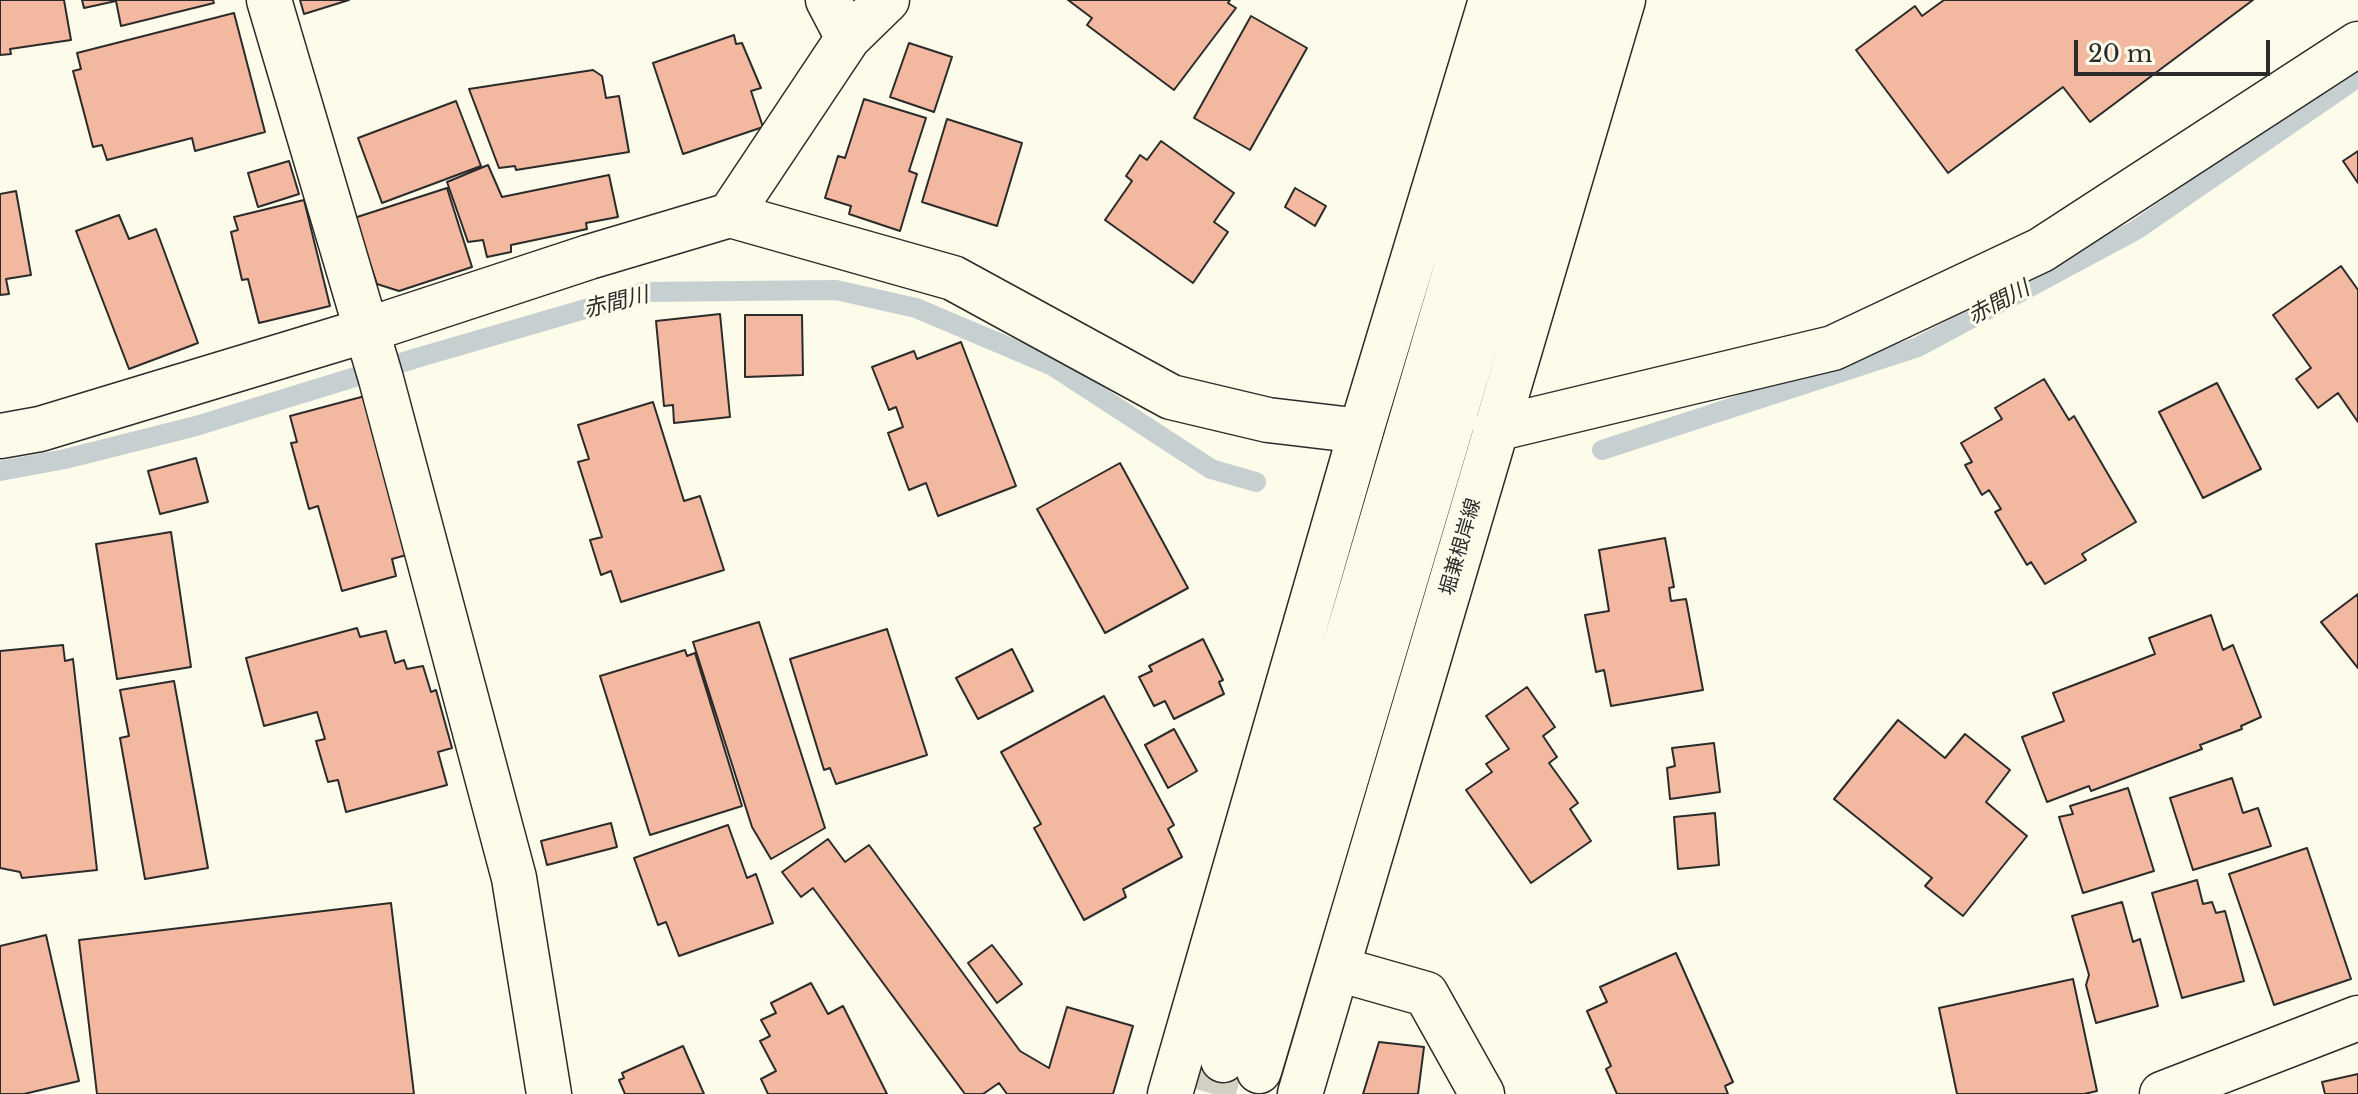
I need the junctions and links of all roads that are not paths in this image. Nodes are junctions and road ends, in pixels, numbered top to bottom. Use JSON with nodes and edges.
{"nodes":[{"id":1,"x":269,"y":0,"type":"edge"},
{"id":2,"x":828,"y":0,"type":"edge"},
{"id":3,"x":887,"y":0,"type":"edge"},
{"id":4,"x":1491,"y":0,"type":"edge"},
{"id":5,"x":1535,"y":0,"type":"edge"},
{"id":6,"x":1578,"y":0,"type":"edge"},
{"id":7,"x":1623,"y":0,"type":"edge"},
{"id":8,"x":848,"y":38,"type":"junction"},
{"id":9,"x":2358,"y":44,"type":"edge"},
{"id":10,"x":730,"y":215,"type":"junction"},
{"id":11,"x":367,"y":330,"type":"junction"},
{"id":12,"x":1495,"y":429,"type":"junction"},
{"id":13,"x":1361,"y":431,"type":"junction"},
{"id":14,"x":0,"y":436,"type":"edge"},
{"id":15,"x":1338,"y":969,"type":"junction"},
{"id":16,"x":2358,"y":1018,"type":"edge"},
{"id":17,"x":549,"y":1094,"type":"edge"},
{"id":18,"x":1170,"y":1094,"type":"edge"},
{"id":19,"x":1300,"y":1094,"type":"edge"},
{"id":20,"x":1482,"y":1094,"type":"edge"},
{"id":21,"x":2162,"y":1094,"type":"edge"}],
"edges":[{"from":1,"to":11,"type":"main road"},
{"from":2,"to":8,"type":"main road"},
{"from":3,"to":8,"type":"main road"},
{"from":4,"to":13,"type":"main road"},
{"from":5,"to":6,"type":"main road"},
{"from":7,"to":12,"type":"main road","name":"堀兼根岸線"},
{"from":8,"to":10,"type":"main road"},
{"from":9,"to":12,"type":"main road"},
{"from":10,"to":11,"type":"main road"},
{"from":10,"to":13,"type":"main road"},
{"from":11,"to":14,"type":"main road"},
{"from":11,"to":17,"type":"main road"},
{"from":12,"to":15,"type":"main road","name":"堀兼根岸線"},
{"from":13,"to":18,"type":"main road"},
{"from":15,"to":19,"type":"main road","name":"堀兼根岸線"},
{"from":15,"to":20,"type":"main road"},
{"from":16,"to":21,"type":"main road"}]}
